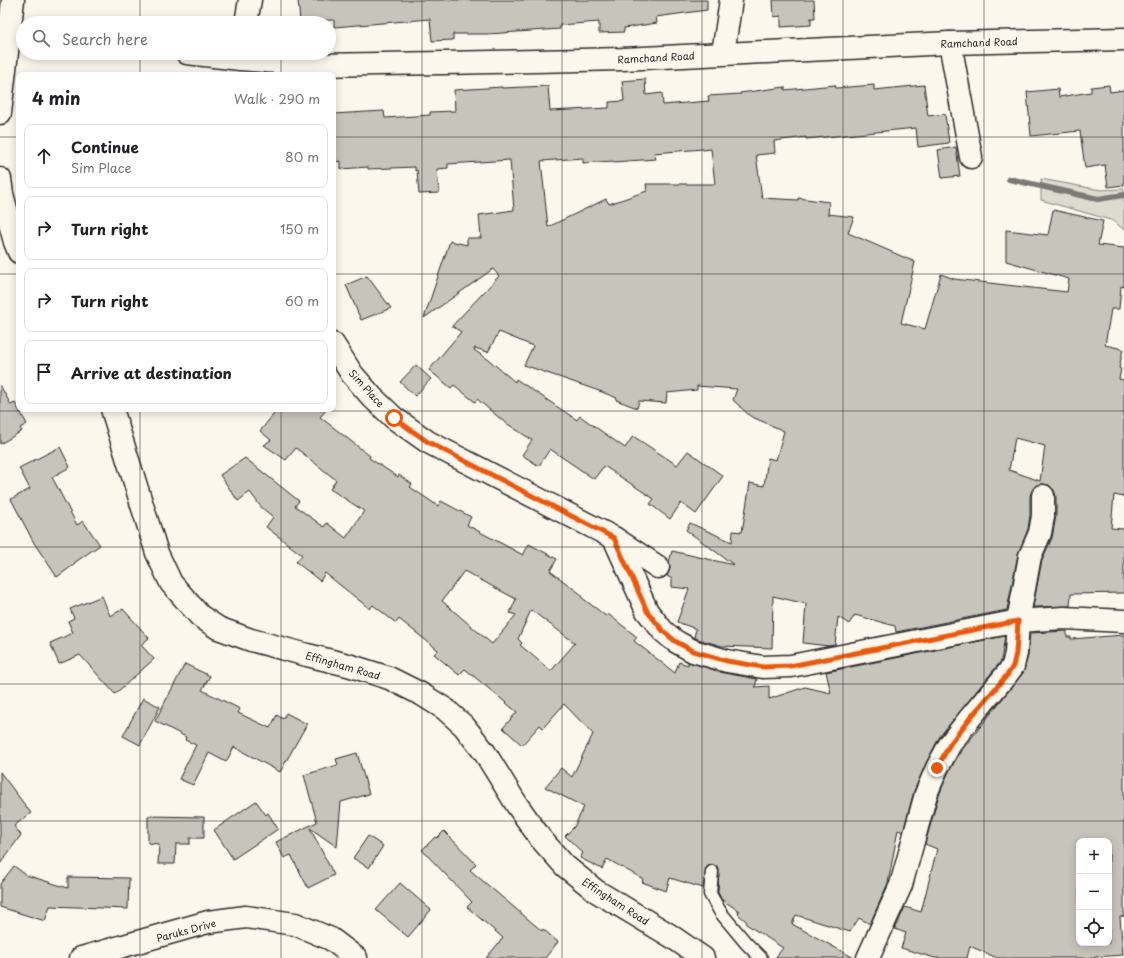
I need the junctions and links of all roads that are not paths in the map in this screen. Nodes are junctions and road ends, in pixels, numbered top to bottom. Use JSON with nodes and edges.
{"nodes":[{"id":1,"x":13,"y":0,"type":"edge"},
{"id":2,"x":250,"y":0,"type":"edge"},
{"id":3,"x":731,"y":0,"type":"edge"},
{"id":4,"x":247,"y":16,"type":"edge"},
{"id":5,"x":11,"y":32,"type":"edge"},
{"id":6,"x":1124,"y":39,"type":"edge"},
{"id":7,"x":950,"y":43,"type":"junction"},
{"id":8,"x":723,"y":54,"type":"junction"},
{"id":9,"x":228,"y":60,"type":"edge"},
{"id":10,"x":239,"y":62,"type":"edge"},
{"id":11,"x":0,"y":113,"type":"edge"},
{"id":12,"x":971,"y":156,"type":"dead end"},
{"id":13,"x":0,"y":179,"type":"edge"},
{"id":14,"x":16,"y":244,"type":"edge"},
{"id":15,"x":336,"y":349,"type":"edge"},
{"id":16,"x":113,"y":412,"type":"edge"},
{"id":17,"x":1042,"y":496,"type":"dead end"},
{"id":18,"x":614,"y":538,"type":"junction"},
{"id":19,"x":658,"y":567,"type":"dead end"},
{"id":20,"x":1018,"y":621,"type":"junction"},
{"id":21,"x":1124,"y":621,"type":"edge"},
{"id":22,"x":712,"y":872,"type":"dead end"},
{"id":23,"x":81,"y":958,"type":"edge"},
{"id":24,"x":356,"y":958,"type":"edge"},
{"id":25,"x":703,"y":958,"type":"edge"},
{"id":26,"x":761,"y":958,"type":"edge"},
{"id":27,"x":868,"y":958,"type":"edge"}],
"edges":[{"from":1,"to":5,"type":"street"},
{"from":2,"to":4,"type":"street"},
{"from":3,"to":8,"type":"street"},
{"from":5,"to":11,"type":"street"},
{"from":6,"to":7,"type":"street","name":"Ramchand Road"},
{"from":7,"to":8,"type":"street","name":"Ramchand Road"},
{"from":7,"to":12,"type":"street"},
{"from":8,"to":10,"type":"street","name":"Ramchand Road"},
{"from":9,"to":10,"type":"street","name":"Ramchand Road"},
{"from":13,"to":14,"type":"street"},
{"from":15,"to":18,"type":"street","name":"Sim Place"},
{"from":16,"to":25,"type":"street","name":"Effingham Road"},
{"from":17,"to":20,"type":"street"},
{"from":18,"to":19,"type":"street","name":"Sim Place"},
{"from":18,"to":20,"type":"street"},
{"from":20,"to":21,"type":"street"},
{"from":20,"to":27,"type":"street"},
{"from":22,"to":26,"type":"lane"},
{"from":23,"to":24,"type":"street","name":"Paruks Drive"}]}
